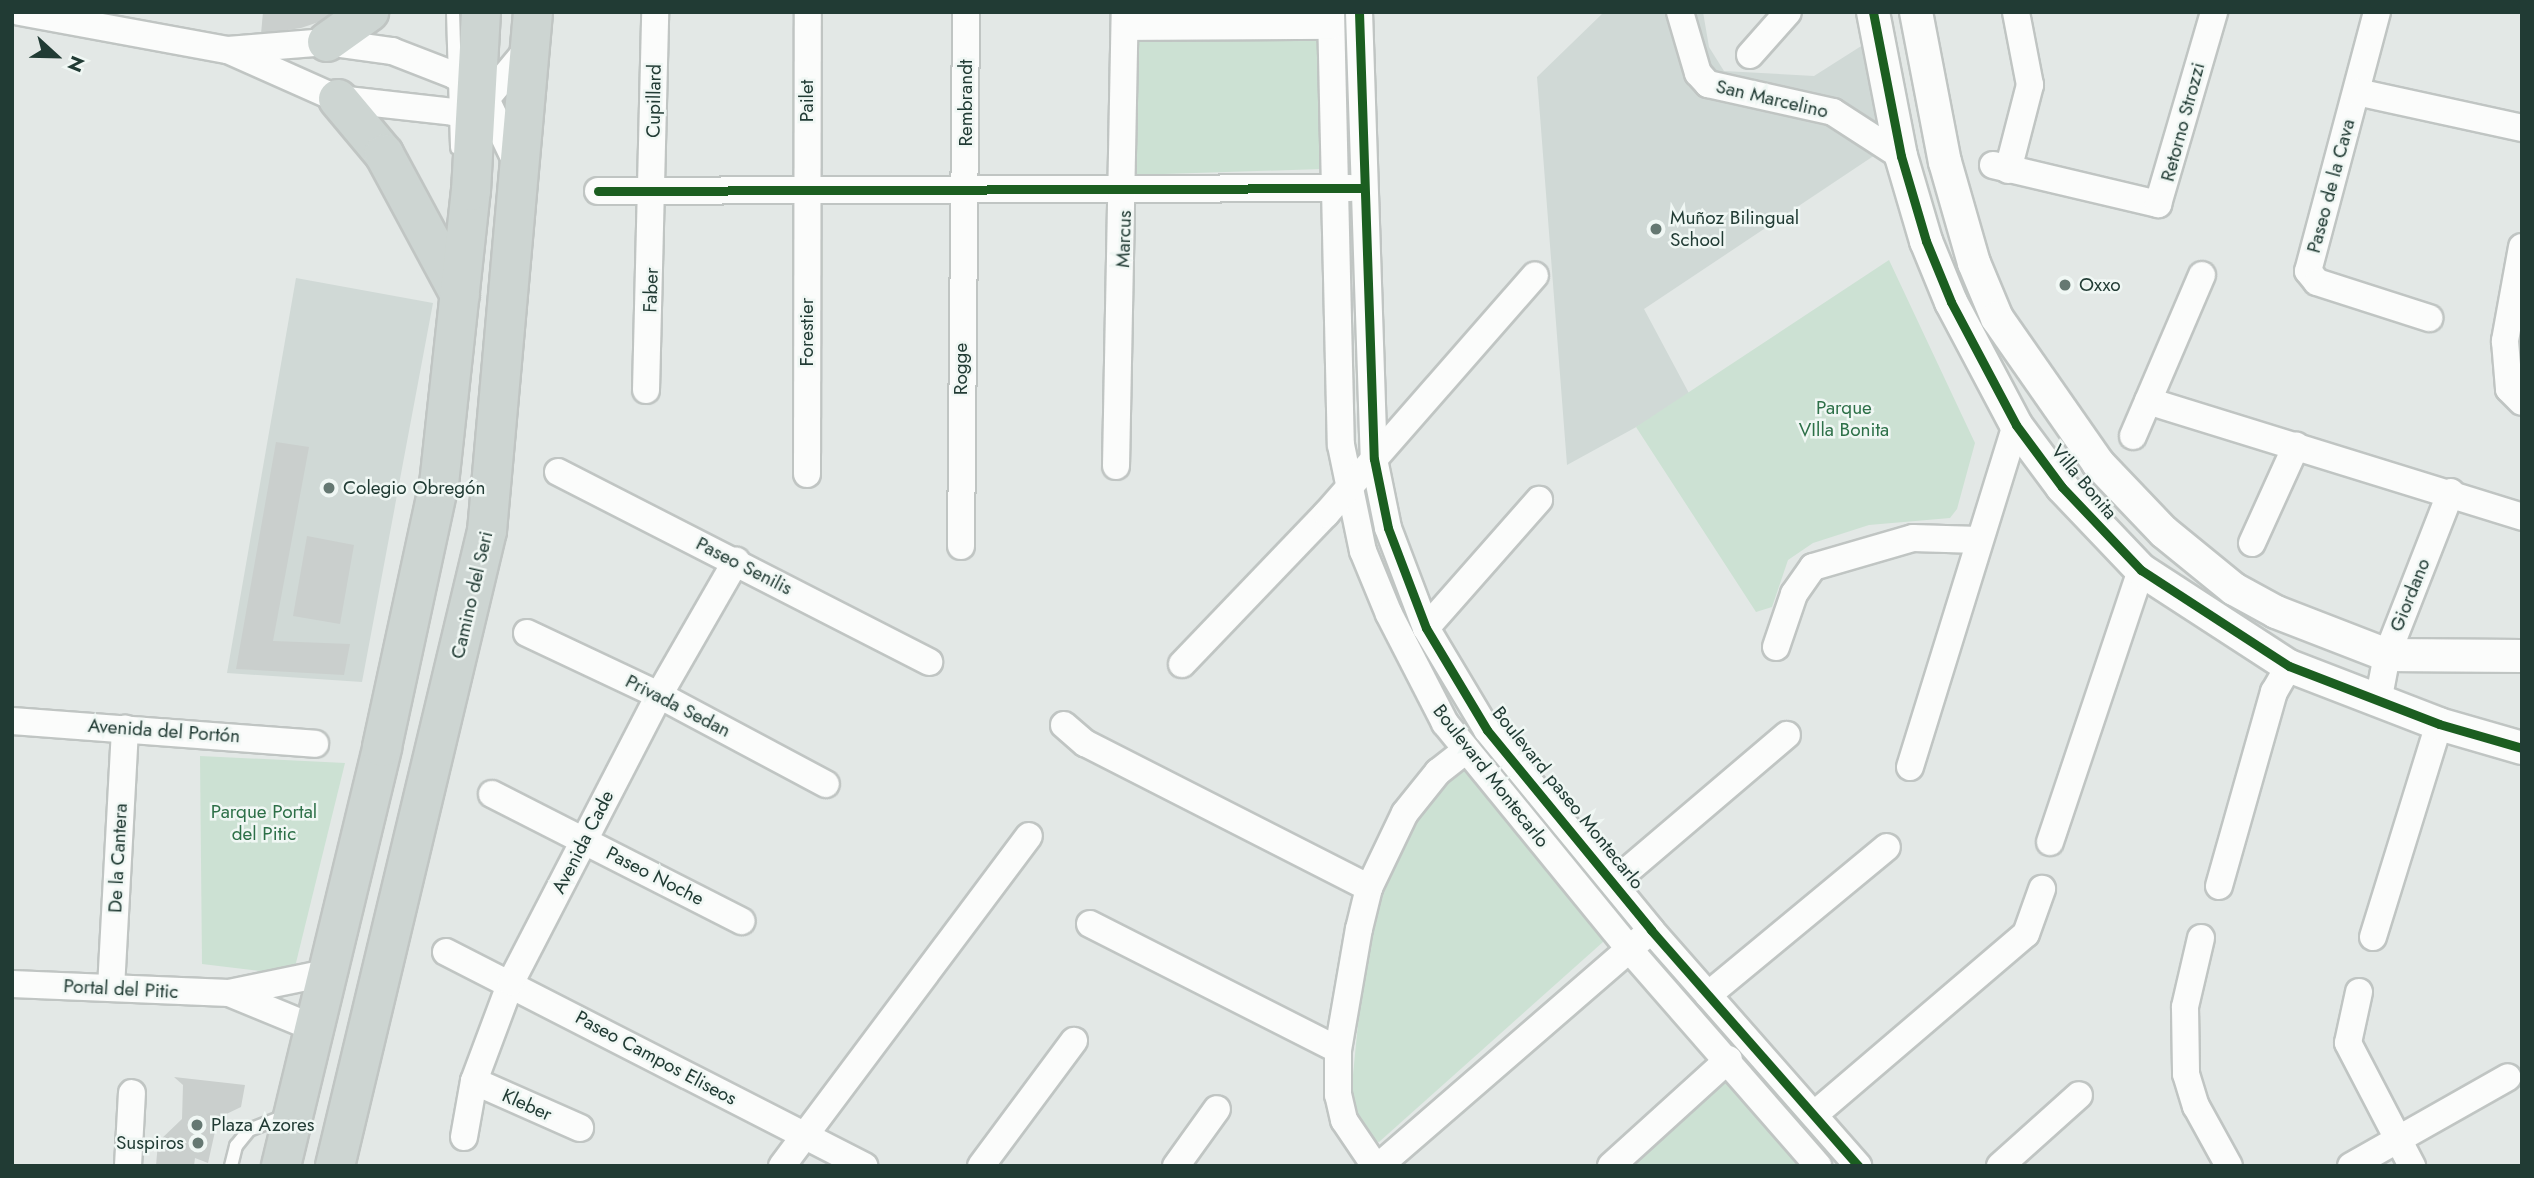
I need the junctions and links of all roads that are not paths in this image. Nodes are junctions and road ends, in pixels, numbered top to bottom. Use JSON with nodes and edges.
{"nodes":[{"id":1,"x":20,"y":12,"type":"edge"},
{"id":2,"x":369,"y":12,"type":"edge"},
{"id":3,"x":453,"y":12,"type":"edge"},
{"id":4,"x":481,"y":12,"type":"edge"},
{"id":5,"x":655,"y":12,"type":"edge"},
{"id":6,"x":808,"y":12,"type":"edge"},
{"id":7,"x":966,"y":12,"type":"edge"},
{"id":8,"x":1359,"y":12,"type":"edge"},
{"id":9,"x":1680,"y":12,"type":"edge"},
{"id":10,"x":1788,"y":12,"type":"edge"},
{"id":11,"x":1872,"y":12,"type":"edge"},
{"id":12,"x":1916,"y":12,"type":"edge"},
{"id":13,"x":2017,"y":12,"type":"edge"},
{"id":14,"x":2214,"y":12,"type":"edge"},
{"id":15,"x":2377,"y":12,"type":"edge"},
{"id":16,"x":1331,"y":19,"type":"edge"},
{"id":17,"x":1125,"y":20,"type":"edge"},
{"id":18,"x":532,"y":28,"type":"edge"},
{"id":19,"x":313,"y":42,"type":"junction"},
{"id":20,"x":228,"y":50,"type":"junction"},
{"id":21,"x":1750,"y":55,"type":"dead end"},
{"id":22,"x":289,"y":82,"type":"junction"},
{"id":23,"x":2357,"y":92,"type":"junction"},
{"id":24,"x":468,"y":96,"type":"junction"},
{"id":25,"x":338,"y":99,"type":"junction"},
{"id":26,"x":2522,"y":128,"type":"edge"},
{"id":27,"x":1901,"y":156,"type":"junction"},
{"id":28,"x":522,"y":175,"type":"junction"},
{"id":29,"x":1333,"y":187,"type":"junction"},
{"id":30,"x":1362,"y":188,"type":"junction"},
{"id":31,"x":654,"y":190,"type":"junction"},
{"id":32,"x":598,"y":191,"type":"dead end"},
{"id":33,"x":808,"y":191,"type":"junction"},
{"id":34,"x":1125,"y":191,"type":"junction"},
{"id":35,"x":965,"y":193,"type":"junction"},
{"id":36,"x":2522,"y":247,"type":"edge"},
{"id":37,"x":1535,"y":275,"type":"dead end"},
{"id":38,"x":2203,"y":275,"type":"dead end"},
{"id":39,"x":460,"y":295,"type":"junction"},
{"id":40,"x":2429,"y":318,"type":"dead end"},
{"id":41,"x":2513,"y":351,"type":"edge"},
{"id":42,"x":646,"y":390,"type":"dead end"},
{"id":43,"x":2148,"y":401,"type":"junction"},
{"id":44,"x":2522,"y":402,"type":"edge"},
{"id":45,"x":2016,"y":425,"type":"junction"},
{"id":46,"x":2133,"y":436,"type":"dead end"},
{"id":47,"x":2296,"y":446,"type":"junction"},
{"id":48,"x":1374,"y":459,"type":"junction"},
{"id":49,"x":2098,"y":463,"type":"junction"},
{"id":50,"x":1116,"y":466,"type":"dead end"},
{"id":51,"x":558,"y":472,"type":"dead end"},
{"id":52,"x":807,"y":474,"type":"dead end"},
{"id":53,"x":2062,"y":487,"type":"junction"},
{"id":54,"x":1347,"y":489,"type":"junction"},
{"id":55,"x":2451,"y":492,"type":"junction"},
{"id":56,"x":1539,"y":500,"type":"dead end"},
{"id":57,"x":2522,"y":517,"type":"edge"},
{"id":58,"x":1979,"y":540,"type":"junction"},
{"id":59,"x":2252,"y":543,"type":"dead end"},
{"id":60,"x":961,"y":546,"type":"dead end"},
{"id":61,"x":736,"y":561,"type":"junction"},
{"id":62,"x":2140,"y":570,"type":"junction"},
{"id":63,"x":1426,"y":628,"type":"junction"},
{"id":64,"x":527,"y":633,"type":"dead end"},
{"id":65,"x":1776,"y":647,"type":"dead end"},
{"id":66,"x":2387,"y":655,"type":"junction"},
{"id":67,"x":2522,"y":656,"type":"edge"},
{"id":68,"x":929,"y":662,"type":"dead end"},
{"id":69,"x":1182,"y":664,"type":"dead end"},
{"id":70,"x":2281,"y":679,"type":"junction"},
{"id":71,"x":659,"y":695,"type":"junction"},
{"id":72,"x":2378,"y":702,"type":"junction"},
{"id":73,"x":12,"y":721,"type":"edge"},
{"id":74,"x":1064,"y":725,"type":"dead end"},
{"id":75,"x":125,"y":728,"type":"junction"},
{"id":76,"x":1787,"y":734,"type":"dead end"},
{"id":77,"x":2435,"y":736,"type":"junction"},
{"id":78,"x":315,"y":744,"type":"dead end"},
{"id":79,"x":2522,"y":748,"type":"edge"},
{"id":80,"x":1466,"y":750,"type":"junction"},
{"id":81,"x":1910,"y":767,"type":"dead end"},
{"id":82,"x":826,"y":784,"type":"dead end"},
{"id":83,"x":492,"y":794,"type":"dead end"},
{"id":84,"x":1029,"y":836,"type":"dead end"},
{"id":85,"x":585,"y":839,"type":"junction"},
{"id":86,"x":2050,"y":842,"type":"dead end"},
{"id":87,"x":1887,"y":847,"type":"dead end"},
{"id":88,"x":1614,"y":882,"type":"junction"},
{"id":89,"x":2220,"y":887,"type":"dead end"},
{"id":90,"x":1369,"y":888,"type":"junction"},
{"id":91,"x":2042,"y":889,"type":"dead end"},
{"id":92,"x":741,"y":921,"type":"dead end"},
{"id":93,"x":1090,"y":924,"type":"dead end"},
{"id":94,"x":1651,"y":930,"type":"junction"},
{"id":95,"x":2373,"y":937,"type":"dead end"},
{"id":96,"x":2201,"y":938,"type":"dead end"},
{"id":97,"x":1629,"y":949,"type":"junction"},
{"id":98,"x":446,"y":952,"type":"dead end"},
{"id":99,"x":326,"y":973,"type":"junction"},
{"id":100,"x":511,"y":982,"type":"junction"},
{"id":101,"x":12,"y":984,"type":"edge"},
{"id":102,"x":111,"y":988,"type":"junction"},
{"id":103,"x":2359,"y":992,"type":"dead end"},
{"id":104,"x":229,"y":993,"type":"junction"},
{"id":105,"x":1708,"y":995,"type":"junction"},
{"id":106,"x":314,"y":1028,"type":"junction"},
{"id":107,"x":1074,"y":1041,"type":"dead end"},
{"id":108,"x":1338,"y":1050,"type":"junction"},
{"id":109,"x":1729,"y":1059,"type":"junction"},
{"id":110,"x":2508,"y":1077,"type":"dead end"},
{"id":111,"x":474,"y":1081,"type":"junction"},
{"id":112,"x":132,"y":1093,"type":"dead end"},
{"id":113,"x":2080,"y":1095,"type":"dead end"},
{"id":114,"x":1217,"y":1109,"type":"dead end"},
{"id":115,"x":294,"y":1112,"type":"junction"},
{"id":116,"x":1815,"y":1114,"type":"junction"},
{"id":117,"x":580,"y":1128,"type":"dead end"},
{"id":118,"x":2393,"y":1128,"type":"junction"},
{"id":119,"x":806,"y":1136,"type":"junction"},
{"id":120,"x":464,"y":1137,"type":"dead end"},
{"id":121,"x":128,"y":1166,"type":"edge"},
{"id":122,"x":231,"y":1166,"type":"edge"},
{"id":123,"x":281,"y":1166,"type":"edge"},
{"id":124,"x":335,"y":1166,"type":"edge"},
{"id":125,"x":782,"y":1166,"type":"edge"},
{"id":126,"x":865,"y":1166,"type":"edge"},
{"id":127,"x":981,"y":1166,"type":"edge"},
{"id":128,"x":1176,"y":1166,"type":"edge"},
{"id":129,"x":1377,"y":1166,"type":"edge"},
{"id":130,"x":1611,"y":1166,"type":"edge"},
{"id":131,"x":1818,"y":1166,"type":"edge"},
{"id":132,"x":1858,"y":1166,"type":"edge"},
{"id":133,"x":2000,"y":1166,"type":"edge"},
{"id":134,"x":2229,"y":1166,"type":"edge"},
{"id":135,"x":2351,"y":1166,"type":"edge"},
{"id":136,"x":2413,"y":1166,"type":"edge"}],
"edges":[{"from":1,"to":20,"type":"street"},
{"from":2,"to":19,"type":"main road"},
{"from":3,"to":24,"type":"lane"},
{"from":4,"to":24,"type":"main road"},
{"from":5,"to":31,"type":"street","name":"Cupillard"},
{"from":6,"to":33,"type":"street","name":"Pailet"},
{"from":7,"to":35,"type":"street","name":"Rembrandt"},
{"from":8,"to":30,"type":"street","name":"Boulevard paseo Montecarlo"},
{"from":9,"to":27,"type":"street","name":"San Marcelino"},
{"from":10,"to":21,"type":"street"},
{"from":11,"to":27,"type":"street","name":"Villa Bonita"},
{"from":12,"to":49,"type":"street","name":"Villa Bonita"},
{"from":13,"to":14,"type":"street","name":"Retorno Strozzi"},
{"from":15,"to":23,"type":"street","name":"Paseo de la Cava"},
{"from":16,"to":17,"type":"street"},
{"from":16,"to":29,"type":"street","name":"Boulevard Montecarlo"},
{"from":17,"to":34,"type":"street","name":"Marcus"},
{"from":18,"to":24,"type":"street"},
{"from":18,"to":28,"type":"main road","name":"Camino del Seri"},
{"from":19,"to":20,"type":"street"},
{"from":19,"to":22,"type":"street"},
{"from":19,"to":24,"type":"street"},
{"from":20,"to":22,"type":"street"},
{"from":22,"to":25,"type":"street"},
{"from":23,"to":26,"type":"street"},
{"from":23,"to":40,"type":"street","name":"Paseo de la Cava"},
{"from":24,"to":25,"type":"street"},
{"from":24,"to":28,"type":"street"},
{"from":24,"to":39,"type":"main road"},
{"from":25,"to":39,"type":"main road"},
{"from":27,"to":45,"type":"street","name":"Villa Bonita"},
{"from":28,"to":124,"type":"main road","name":"Camino del Seri"},
{"from":29,"to":30,"type":"street"},
{"from":29,"to":34,"type":"street"},
{"from":29,"to":54,"type":"street","name":"Boulevard Montecarlo"},
{"from":30,"to":48,"type":"street","name":"Boulevard paseo Montecarlo"},
{"from":31,"to":32,"type":"street"},
{"from":31,"to":33,"type":"street"},
{"from":31,"to":42,"type":"street","name":"Faber"},
{"from":33,"to":35,"type":"street"},
{"from":33,"to":52,"type":"street","name":"Forestier"},
{"from":34,"to":35,"type":"street"},
{"from":34,"to":50,"type":"street","name":"Marcus"},
{"from":35,"to":60,"type":"street","name":"Rogge"},
{"from":36,"to":41,"type":"street"},
{"from":37,"to":48,"type":"street"},
{"from":38,"to":43,"type":"street"},
{"from":39,"to":99,"type":"main road"},
{"from":41,"to":44,"type":"street"},
{"from":43,"to":46,"type":"street"},
{"from":43,"to":47,"type":"street"},
{"from":45,"to":53,"type":"street","name":"Villa Bonita"},
{"from":45,"to":58,"type":"street"},
{"from":47,"to":55,"type":"street"},
{"from":47,"to":59,"type":"street"},
{"from":48,"to":54,"type":"street"},
{"from":48,"to":63,"type":"street","name":"Boulevard paseo Montecarlo"},
{"from":49,"to":53,"type":"street"},
{"from":49,"to":66,"type":"street","name":"Villa Bonita"},
{"from":51,"to":61,"type":"street","name":"Paseo Senilis"},
{"from":53,"to":62,"type":"street","name":"Villa Bonita"},
{"from":54,"to":69,"type":"street"},
{"from":54,"to":80,"type":"street","name":"Boulevard Montecarlo"},
{"from":55,"to":57,"type":"street"},
{"from":55,"to":66,"type":"street","name":"Giordano"},
{"from":56,"to":63,"type":"street"},
{"from":58,"to":65,"type":"street"},
{"from":58,"to":81,"type":"street"},
{"from":61,"to":68,"type":"street","name":"Paseo Senilis"},
{"from":61,"to":71,"type":"street","name":"Avenida Cade"},
{"from":62,"to":70,"type":"street","name":"Villa Bonita"},
{"from":62,"to":86,"type":"street"},
{"from":63,"to":88,"type":"street","name":"Boulevard paseo Montecarlo"},
{"from":64,"to":71,"type":"street","name":"Privada Sedan"},
{"from":66,"to":67,"type":"street","name":"Villa Bonita"},
{"from":66,"to":72,"type":"street","name":"Giordano"},
{"from":70,"to":72,"type":"street","name":"Villa Bonita"},
{"from":70,"to":89,"type":"street"},
{"from":71,"to":82,"type":"street","name":"Privada Sedan"},
{"from":71,"to":85,"type":"street","name":"Avenida Cade"},
{"from":72,"to":77,"type":"street","name":"Villa Bonita"},
{"from":73,"to":75,"type":"street","name":"Avenida del Portón"},
{"from":74,"to":90,"type":"street"},
{"from":75,"to":78,"type":"street","name":"Avenida del Portón"},
{"from":75,"to":102,"type":"street","name":"De la Cantera"},
{"from":76,"to":88,"type":"street"},
{"from":77,"to":79,"type":"street","name":"Villa Bonita"},
{"from":77,"to":95,"type":"street"},
{"from":80,"to":90,"type":"street"},
{"from":80,"to":97,"type":"street","name":"Boulevard Montecarlo"},
{"from":83,"to":85,"type":"street","name":"Paseo Noche"},
{"from":84,"to":119,"type":"street"},
{"from":85,"to":92,"type":"street","name":"Paseo Noche"},
{"from":85,"to":100,"type":"street","name":"Avenida Cade"},
{"from":87,"to":105,"type":"street"},
{"from":88,"to":94,"type":"street","name":"Boulevard paseo Montecarlo"},
{"from":90,"to":108,"type":"street"},
{"from":91,"to":116,"type":"street"},
{"from":93,"to":108,"type":"street"},
{"from":94,"to":97,"type":"street"},
{"from":94,"to":105,"type":"street","name":"Boulevard paseo Montecarlo"},
{"from":96,"to":134,"type":"street"},
{"from":97,"to":109,"type":"street","name":"Boulevard Montecarlo"},
{"from":97,"to":129,"type":"street"},
{"from":98,"to":100,"type":"street","name":"Paseo Campos Eliseos"},
{"from":99,"to":104,"type":"street","name":"Portal del Pitic"},
{"from":99,"to":106,"type":"main road"},
{"from":100,"to":111,"type":"street","name":"Avenida Cade"},
{"from":100,"to":119,"type":"street","name":"Paseo Campos Eliseos"},
{"from":101,"to":102,"type":"street","name":"Portal del Pitic"},
{"from":102,"to":104,"type":"street","name":"Portal del Pitic"},
{"from":103,"to":118,"type":"street"},
{"from":104,"to":106,"type":"street","name":"Portal del Pitic"},
{"from":105,"to":116,"type":"street","name":"Boulevard paseo Montecarlo"},
{"from":106,"to":115,"type":"main road"},
{"from":107,"to":127,"type":"street"},
{"from":108,"to":129,"type":"street"},
{"from":109,"to":130,"type":"street"},
{"from":109,"to":131,"type":"street","name":"Boulevard Montecarlo"},
{"from":110,"to":118,"type":"street"},
{"from":111,"to":117,"type":"street","name":"Kleber"},
{"from":111,"to":120,"type":"street","name":"Avenida Cade"},
{"from":112,"to":121,"type":"street"},
{"from":113,"to":133,"type":"street"},
{"from":114,"to":128,"type":"street"},
{"from":115,"to":122,"type":"lane"},
{"from":115,"to":123,"type":"main road"},
{"from":116,"to":132,"type":"street","name":"Boulevard paseo Montecarlo"},
{"from":118,"to":135,"type":"street"},
{"from":118,"to":136,"type":"street"},
{"from":119,"to":125,"type":"street"},
{"from":119,"to":126,"type":"street","name":"Paseo Campos Eliseos"}]}
